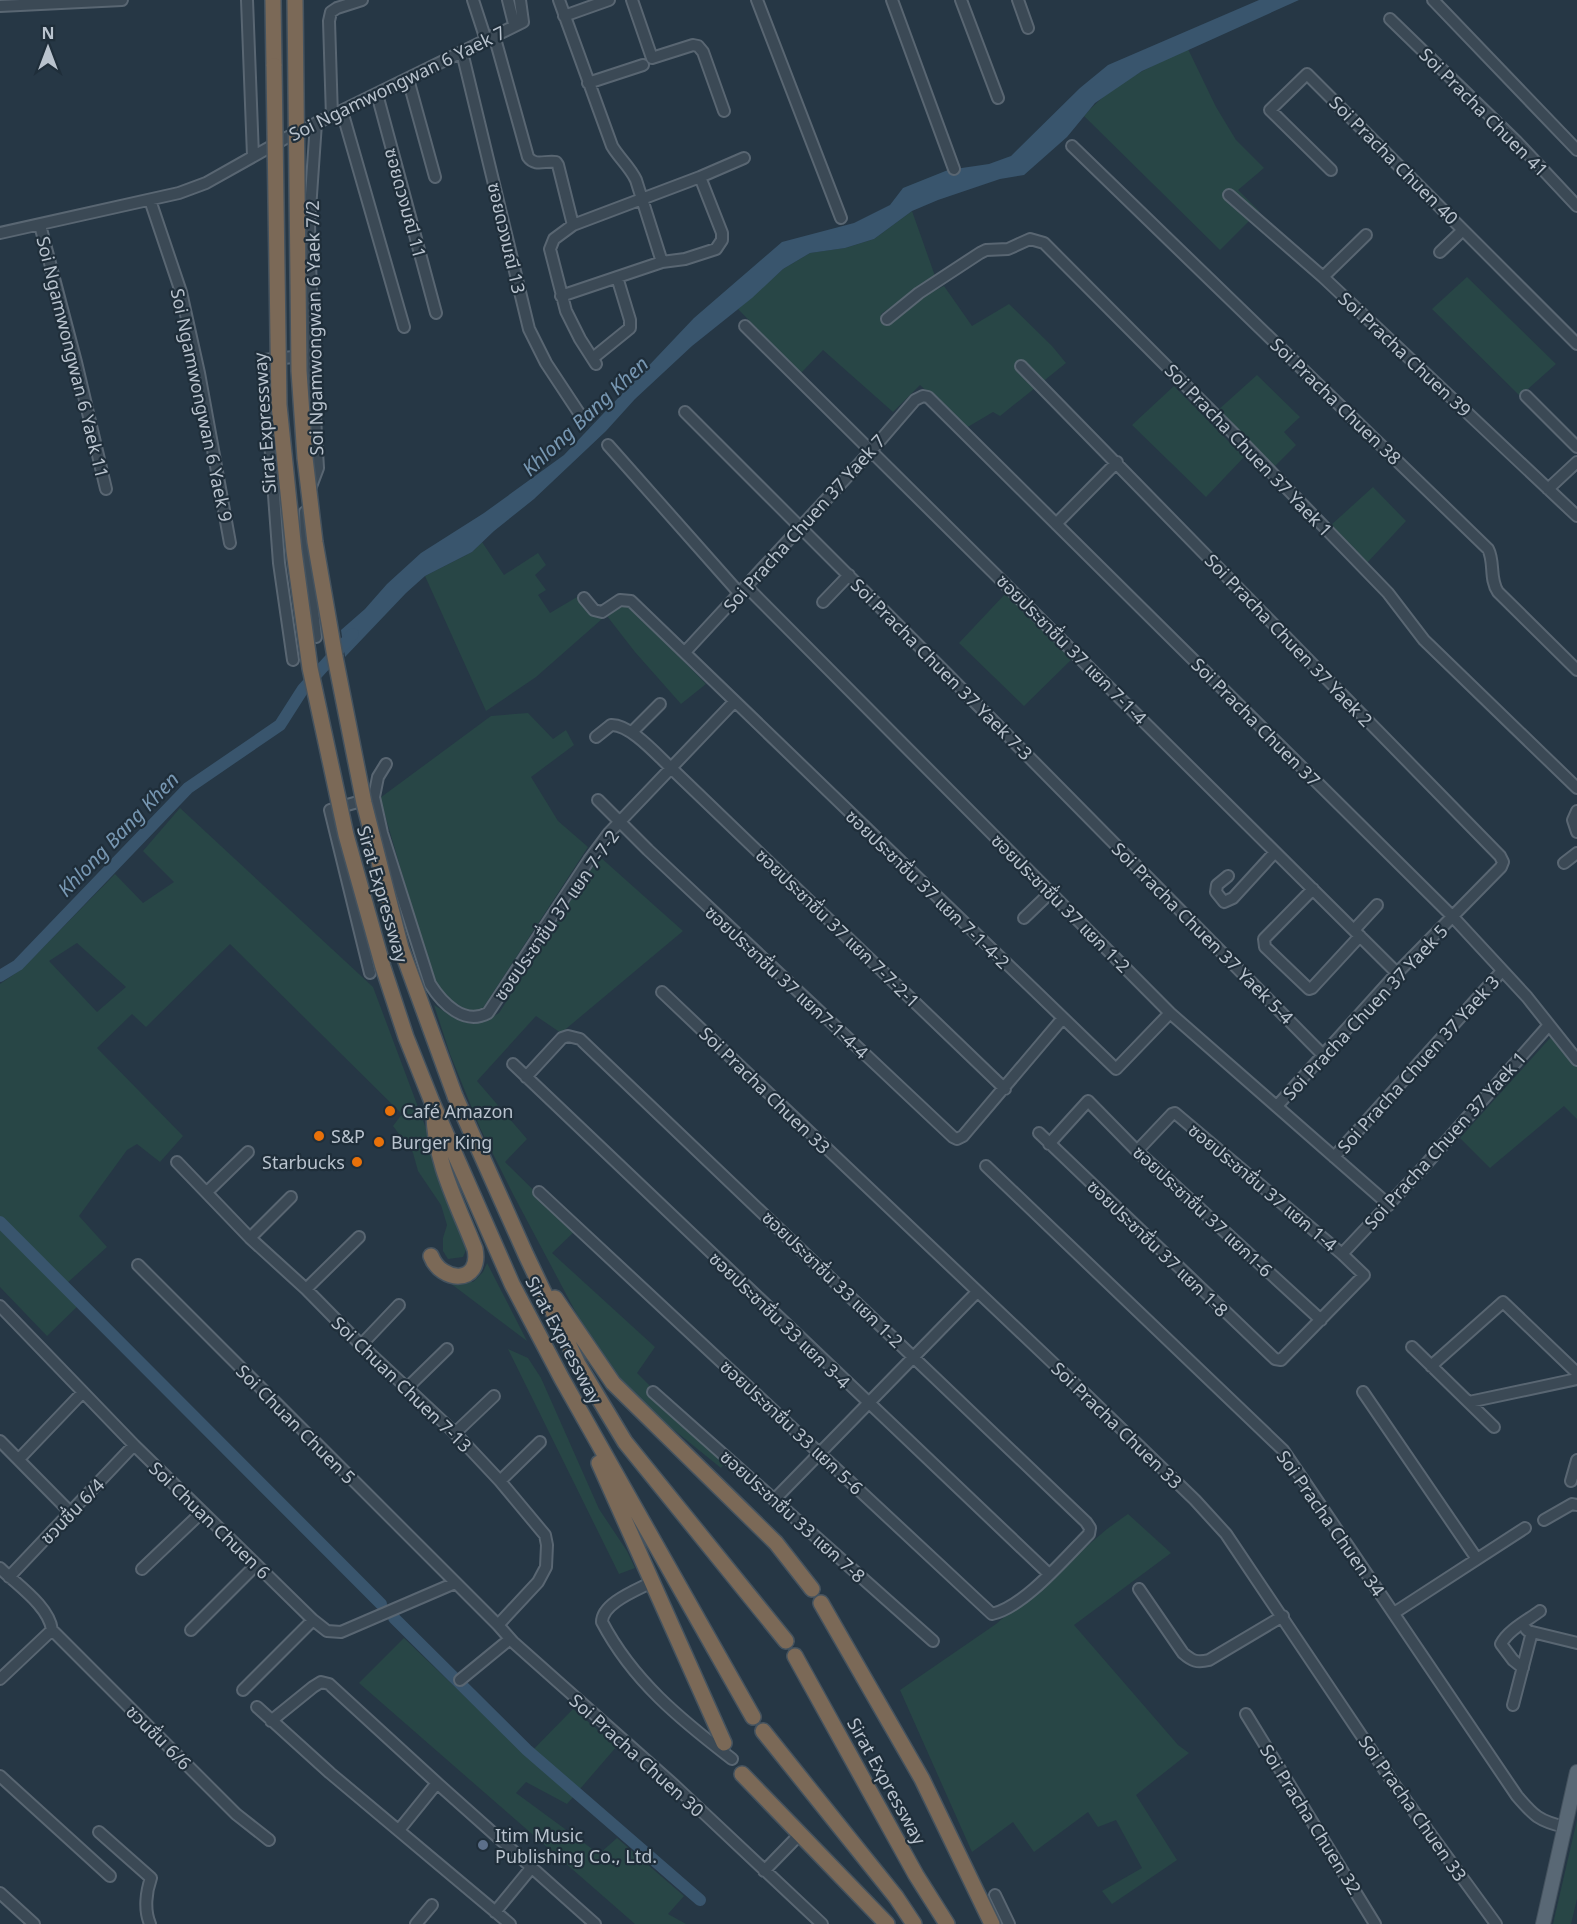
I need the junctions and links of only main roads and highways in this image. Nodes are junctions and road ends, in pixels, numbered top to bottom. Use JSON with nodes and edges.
{"nodes":[{"id":1,"x":273,"y":0,"type":"edge"},
{"id":2,"x":295,"y":0,"type":"edge"},
{"id":3,"x":433,"y":1105,"type":"junction"},
{"id":4,"x":431,"y":1256,"type":"dead end"},
{"id":5,"x":526,"y":1256,"type":"junction"},
{"id":6,"x":562,"y":1379,"type":"junction"},
{"id":7,"x":812,"y":1589,"type":"dead end"},
{"id":8,"x":821,"y":1603,"type":"dead end"},
{"id":9,"x":786,"y":1641,"type":"dead end"},
{"id":10,"x":795,"y":1656,"type":"dead end"},
{"id":11,"x":753,"y":1717,"type":"dead end"},
{"id":12,"x":763,"y":1731,"type":"dead end"},
{"id":13,"x":724,"y":1743,"type":"dead end"},
{"id":14,"x":1577,"y":1772,"type":"edge"},
{"id":15,"x":742,"y":1774,"type":"dead end"},
{"id":16,"x":886,"y":1924,"type":"edge"},
{"id":17,"x":914,"y":1924,"type":"edge"},
{"id":18,"x":947,"y":1924,"type":"edge"},
{"id":19,"x":992,"y":1924,"type":"edge"},
{"id":20,"x":1543,"y":1924,"type":"edge"}],
"edges":[{"from":1,"to":3,"type":"highway","name":"Sirat Expressway","bridge":true},
{"from":2,"to":5,"type":"highway","name":"Sirat Expressway","bridge":true},
{"from":3,"to":4,"type":"highway"},
{"from":3,"to":6,"type":"highway","name":"Sirat Expressway"},
{"from":5,"to":7,"type":"highway"},
{"from":5,"to":9,"type":"highway","name":"Sirat Expressway"},
{"from":6,"to":11,"type":"highway","name":"Sirat Expressway"},
{"from":6,"to":13,"type":"highway"},
{"from":8,"to":19,"type":"highway"},
{"from":10,"to":18,"type":"highway","name":"Sirat Expressway"},
{"from":12,"to":17,"type":"highway"},
{"from":14,"to":20,"type":"main road"},
{"from":15,"to":16,"type":"highway"}]}
